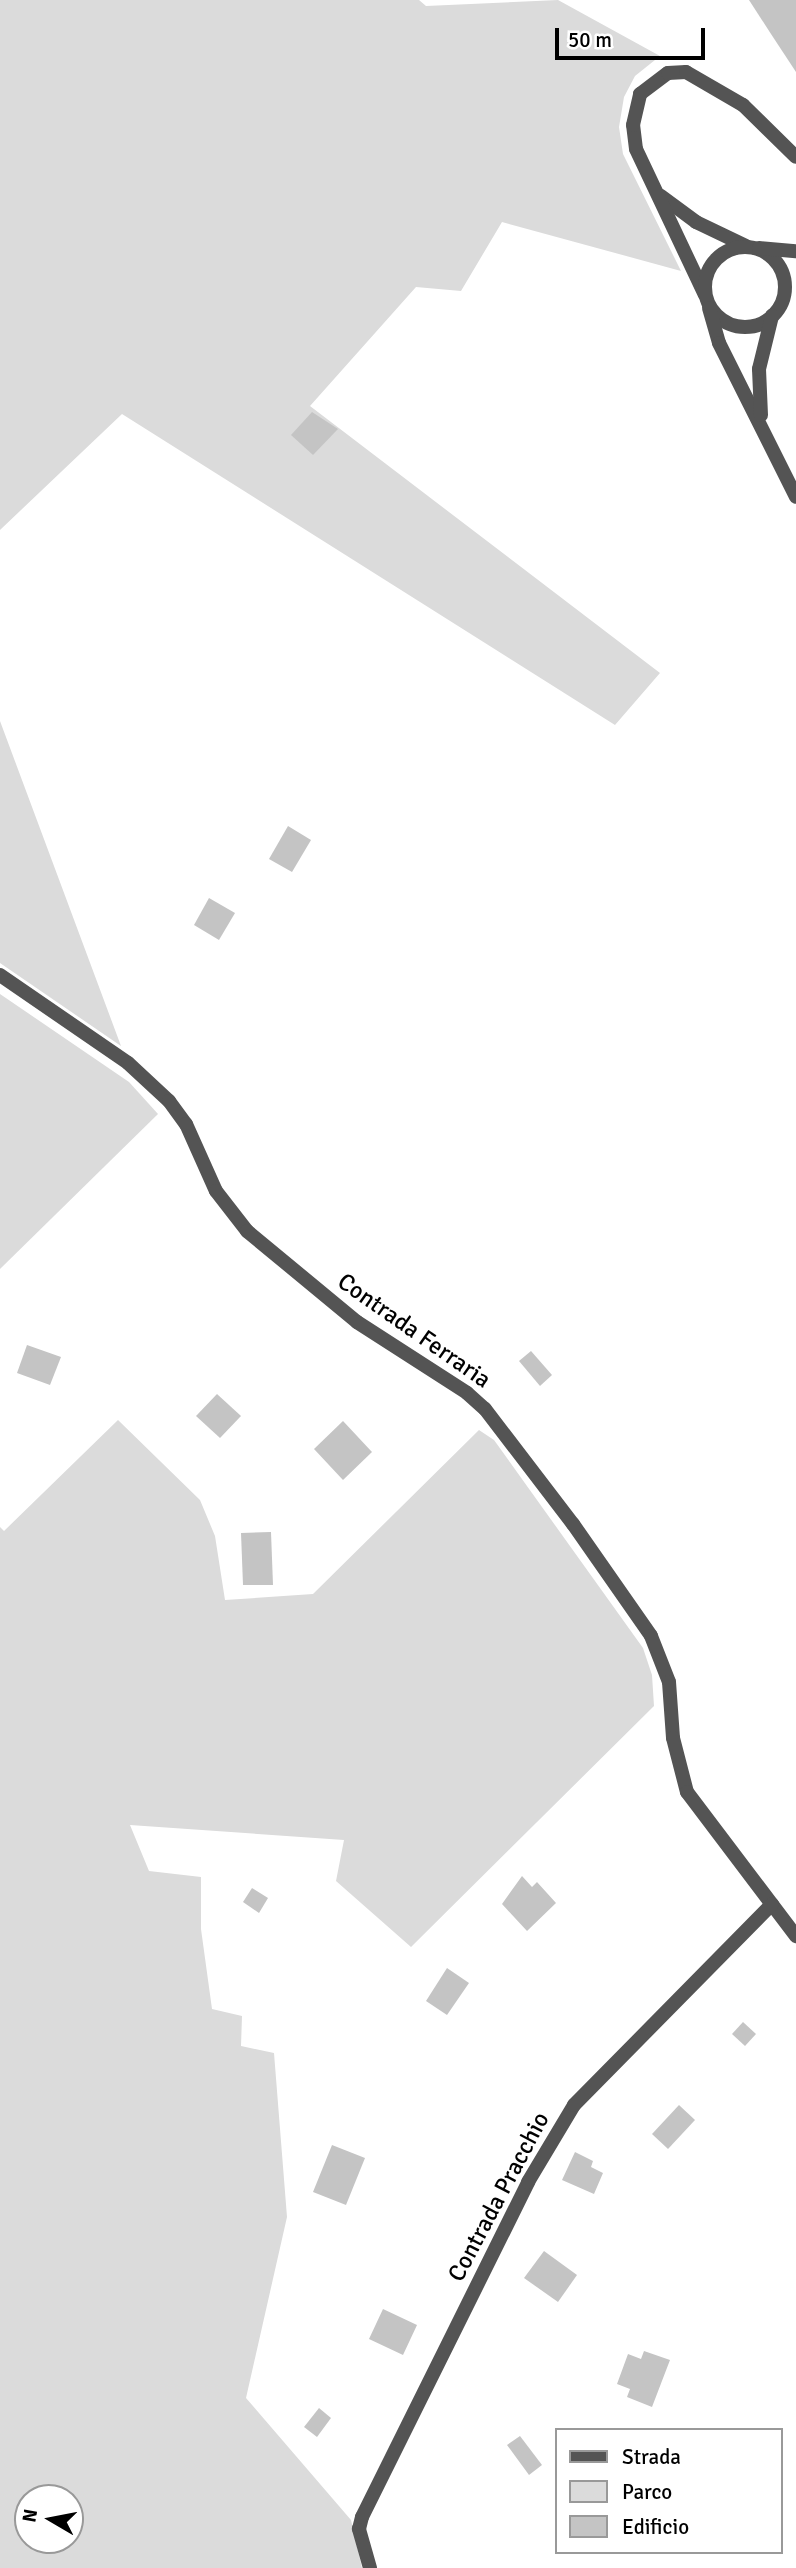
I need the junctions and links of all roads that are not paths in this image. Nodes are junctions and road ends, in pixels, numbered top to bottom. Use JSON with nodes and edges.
{"nodes":[{"id":1,"x":796,"y":157,"type":"edge"},
{"id":2,"x":660,"y":195,"type":"junction"},
{"id":3,"x":749,"y":247,"type":"junction"},
{"id":4,"x":796,"y":251,"type":"edge"},
{"id":5,"x":796,"y":297,"type":"edge"},
{"id":6,"x":706,"y":298,"type":"junction"},
{"id":7,"x":774,"y":313,"type":"junction"},
{"id":8,"x":764,"y":430,"type":"junction"},
{"id":9,"x":796,"y":497,"type":"edge"},
{"id":10,"x":0,"y":975,"type":"edge"},
{"id":11,"x":772,"y":1904,"type":"junction"},
{"id":12,"x":796,"y":1936,"type":"edge"},
{"id":13,"x":370,"y":2568,"type":"edge"}],
"edges":[{"from":1,"to":2,"type":"street"},
{"from":2,"to":3,"type":"street"},
{"from":2,"to":6,"type":"street"},
{"from":3,"to":4,"type":"street"},
{"from":3,"to":6,"type":"street"},
{"from":3,"to":7,"type":"street"},
{"from":5,"to":7,"type":"street"},
{"from":6,"to":7,"type":"street"},
{"from":6,"to":8,"type":"street"},
{"from":7,"to":8,"type":"street"},
{"from":8,"to":9,"type":"street"},
{"from":10,"to":11,"type":"street","name":"Contrada Ferraria"},
{"from":11,"to":12,"type":"street","name":"Contrada Ferraria"},
{"from":11,"to":13,"type":"street","name":"Contrada Pracchio"}]}
